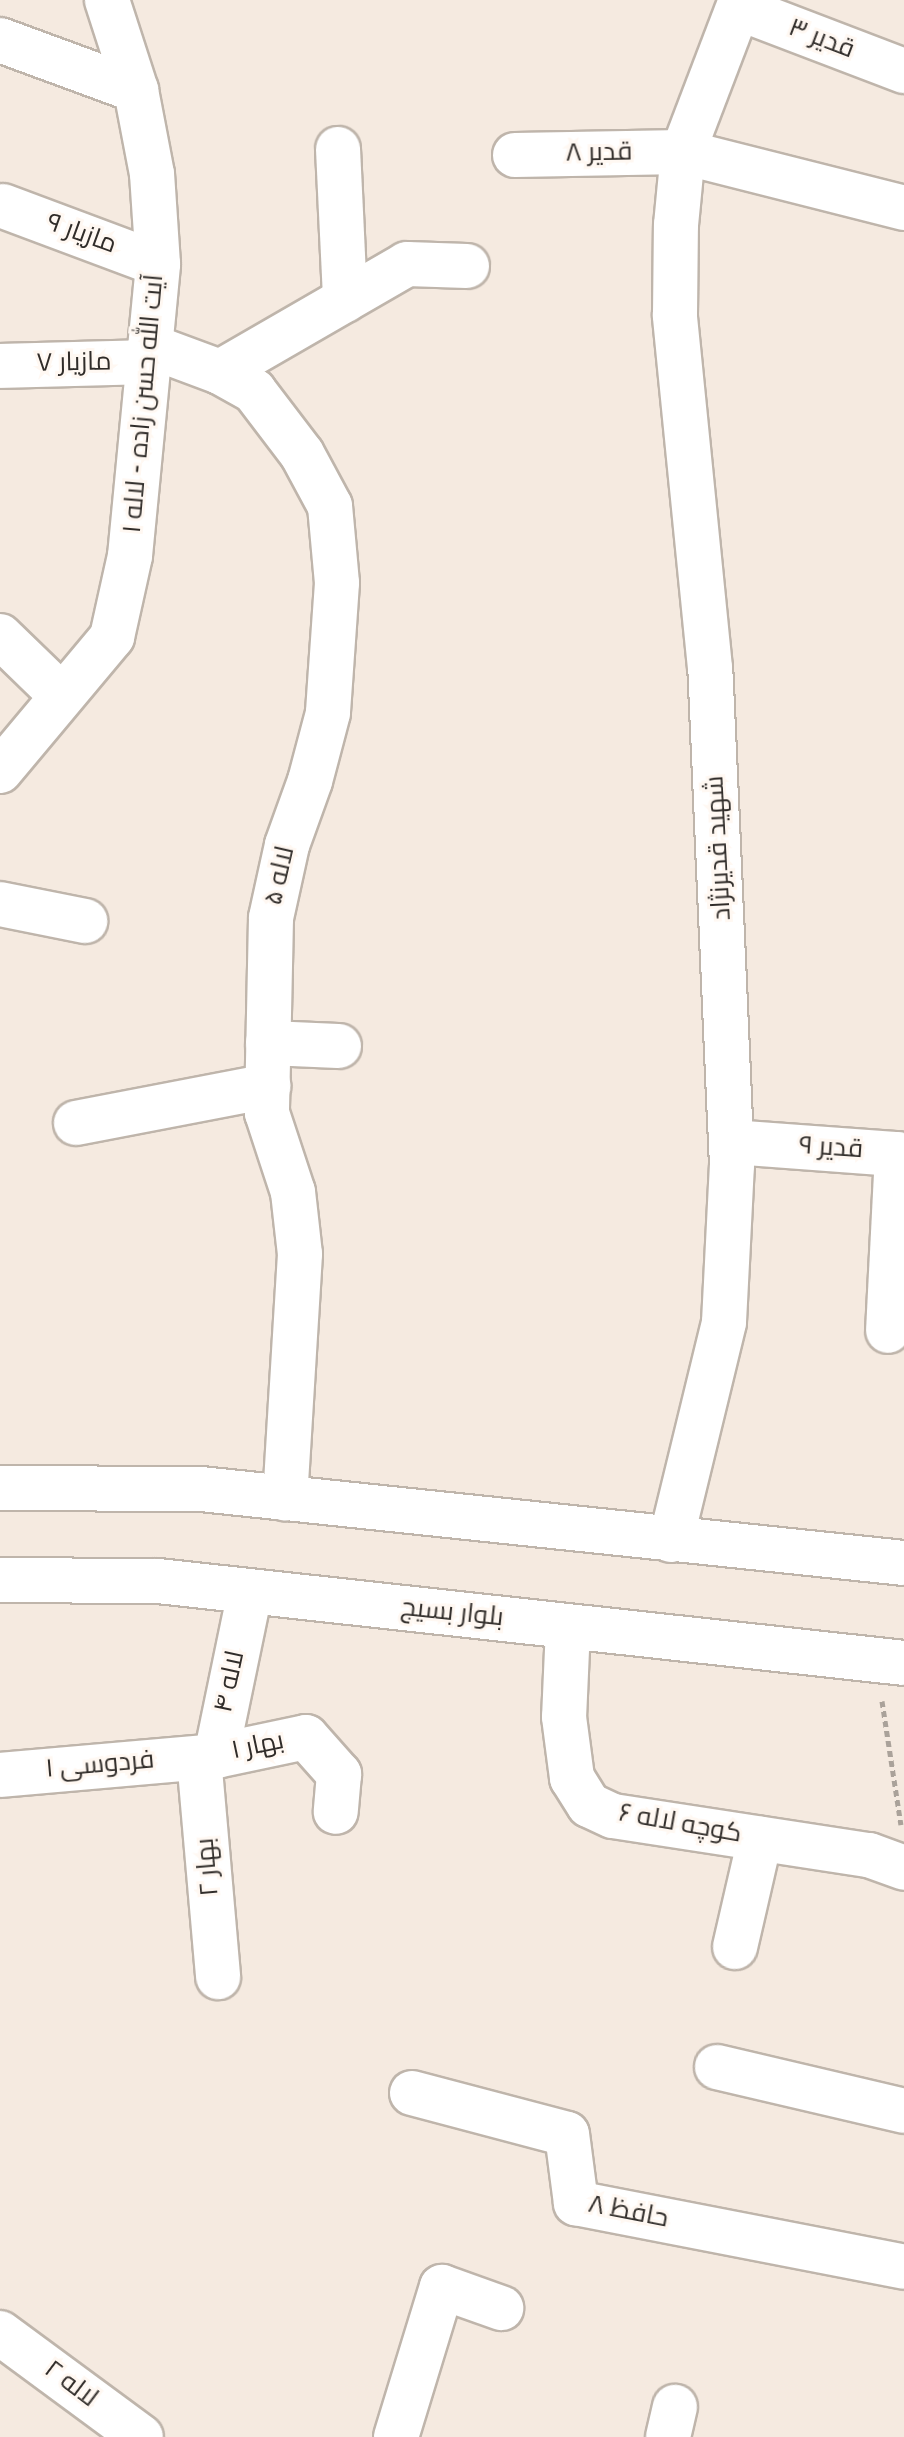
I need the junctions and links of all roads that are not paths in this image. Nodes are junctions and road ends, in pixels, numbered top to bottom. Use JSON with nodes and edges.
{"nodes":[{"id":1,"x":107,"y":0,"type":"edge"},
{"id":2,"x":740,"y":4,"type":"edge"},
{"id":3,"x":0,"y":40,"type":"edge"},
{"id":4,"x":904,"y":71,"type":"edge"},
{"id":5,"x":136,"y":90,"type":"junction"},
{"id":6,"x":338,"y":149,"type":"dead end"},
{"id":7,"x":683,"y":152,"type":"junction"},
{"id":8,"x":515,"y":155,"type":"dead end"},
{"id":9,"x":3,"y":206,"type":"dead end"},
{"id":10,"x":904,"y":208,"type":"edge"},
{"id":11,"x":158,"y":264,"type":"junction"},
{"id":12,"x":467,"y":266,"type":"dead end"},
{"id":13,"x":345,"y":300,"type":"junction"},
{"id":14,"x":149,"y":354,"type":"junction"},
{"id":15,"x":0,"y":366,"type":"edge"},
{"id":16,"x":220,"y":372,"type":"junction"},
{"id":17,"x":0,"y":636,"type":"edge"},
{"id":18,"x":62,"y":696,"type":"junction"},
{"id":19,"x":0,"y":771,"type":"edge"},
{"id":20,"x":0,"y":904,"type":"edge"},
{"id":21,"x":85,"y":921,"type":"dead end"},
{"id":22,"x":268,"y":1043,"type":"junction"},
{"id":23,"x":339,"y":1046,"type":"dead end"},
{"id":24,"x":268,"y":1086,"type":"junction"},
{"id":25,"x":76,"y":1123,"type":"dead end"},
{"id":26,"x":732,"y":1142,"type":"junction"},
{"id":27,"x":888,"y":1331,"type":"dead end"},
{"id":28,"x":0,"y":1488,"type":"edge"},
{"id":29,"x":285,"y":1499,"type":"junction"},
{"id":30,"x":671,"y":1540,"type":"junction"},
{"id":31,"x":904,"y":1563,"type":"edge"},
{"id":32,"x":0,"y":1580,"type":"edge"},
{"id":33,"x":250,"y":1592,"type":"junction"},
{"id":34,"x":568,"y":1627,"type":"junction"},
{"id":35,"x":890,"y":1662,"type":"edge"},
{"id":36,"x":208,"y":1757,"type":"junction"},
{"id":37,"x":0,"y":1775,"type":"edge"},
{"id":38,"x":336,"y":1812,"type":"dead end"},
{"id":39,"x":760,"y":1839,"type":"junction"},
{"id":40,"x":903,"y":1849,"type":"edge"},
{"id":41,"x":735,"y":1947,"type":"dead end"},
{"id":42,"x":218,"y":1977,"type":"dead end"},
{"id":43,"x":717,"y":2067,"type":"dead end"},
{"id":44,"x":412,"y":2093,"type":"dead end"},
{"id":45,"x":904,"y":2111,"type":"edge"},
{"id":46,"x":904,"y":2267,"type":"edge"},
{"id":47,"x":501,"y":2308,"type":"dead end"},
{"id":48,"x":0,"y":2333,"type":"edge"},
{"id":49,"x":141,"y":2437,"type":"edge"},
{"id":50,"x":396,"y":2437,"type":"edge"}],
"edges":[{"from":1,"to":5,"type":"street","name":"آیت الله حسن زاده - لاله ۱"},
{"from":2,"to":4,"type":"street","name":"قدیر ۳"},
{"from":2,"to":7,"type":"street","name":"شهید قدیرنژاد"},
{"from":3,"to":5,"type":"street"},
{"from":5,"to":11,"type":"street","name":"آیت الله حسن زاده - لاله ۱"},
{"from":6,"to":13,"type":"street"},
{"from":7,"to":8,"type":"street","name":"قدیر ۸"},
{"from":7,"to":10,"type":"street","name":"قدیر ۸"},
{"from":7,"to":26,"type":"street","name":"شهید قدیرنژاد"},
{"from":9,"to":11,"type":"street","name":"مازیار ۹"},
{"from":11,"to":14,"type":"street","name":"آیت الله حسن زاده - لاله ۱"},
{"from":12,"to":13,"type":"street"},
{"from":13,"to":16,"type":"street"},
{"from":14,"to":15,"type":"street","name":"مازیار ۷"},
{"from":14,"to":16,"type":"street","name":"لاله ۵"},
{"from":14,"to":18,"type":"street","name":"آیت الله حسن زاده - لاله ۱"},
{"from":16,"to":22,"type":"street","name":"لاله ۵"},
{"from":17,"to":18,"type":"street"},
{"from":18,"to":19,"type":"street","name":"آیت الله حسن زاده - لاله ۱"},
{"from":20,"to":21,"type":"street"},
{"from":22,"to":23,"type":"street"},
{"from":22,"to":24,"type":"street","name":"لاله ۵"},
{"from":24,"to":25,"type":"street"},
{"from":24,"to":29,"type":"street","name":"لاله ۵"},
{"from":26,"to":27,"type":"street","name":"قدیر ۹"},
{"from":26,"to":30,"type":"street","name":"شهید قدیرنژاد"},
{"from":28,"to":29,"type":"street"},
{"from":29,"to":30,"type":"street"},
{"from":30,"to":31,"type":"street"},
{"from":32,"to":33,"type":"street","name":"بلوار بسیج"},
{"from":33,"to":34,"type":"street","name":"بلوار بسیج"},
{"from":33,"to":36,"type":"street","name":"لاله ۴"},
{"from":34,"to":35,"type":"street","name":"بلوار بسیج"},
{"from":34,"to":39,"type":"street","name":"کوچه لاله ۶"},
{"from":36,"to":37,"type":"street","name":"فردوسی ۱"},
{"from":36,"to":38,"type":"street","name":"بهار ۱"},
{"from":36,"to":42,"type":"street","name":"بهار ۲"},
{"from":39,"to":40,"type":"street","name":"کوچه لاله ۶"},
{"from":39,"to":41,"type":"street"},
{"from":43,"to":45,"type":"street"},
{"from":44,"to":46,"type":"street","name":"حافظ ۸"},
{"from":47,"to":50,"type":"street"},
{"from":48,"to":49,"type":"street","name":"لاله ۲"}]}
